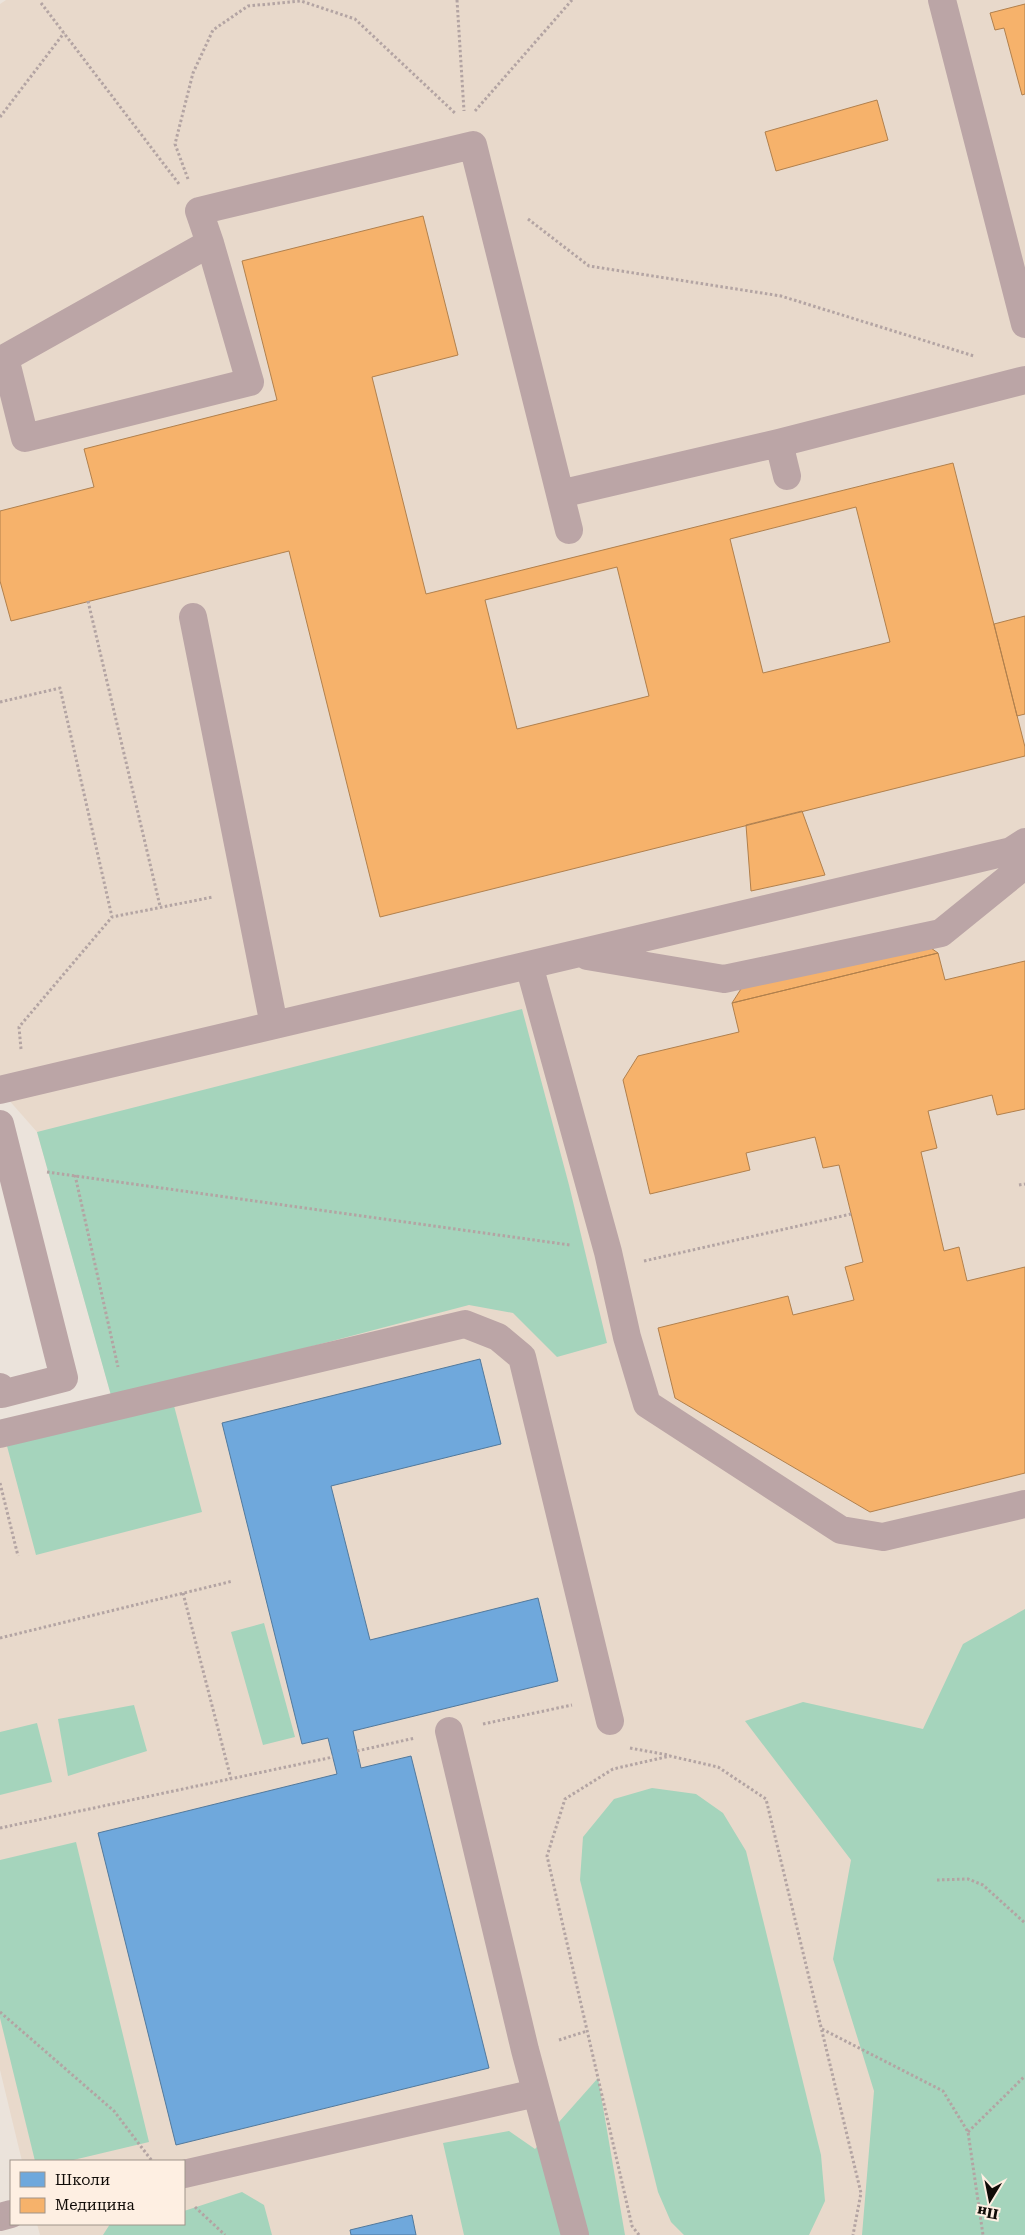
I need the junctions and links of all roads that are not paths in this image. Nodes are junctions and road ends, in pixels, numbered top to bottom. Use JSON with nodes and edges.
{"nodes":[{"id":1,"x":942,"y":0,"type":"edge"},
{"id":2,"x":210,"y":243,"type":"junction"},
{"id":3,"x":1025,"y":324,"type":"edge"},
{"id":4,"x":1025,"y":380,"type":"edge"},
{"id":5,"x":779,"y":443,"type":"junction"},
{"id":6,"x":787,"y":476,"type":"dead end"},
{"id":7,"x":560,"y":494,"type":"junction"},
{"id":8,"x":569,"y":530,"type":"dead end"},
{"id":9,"x":193,"y":617,"type":"dead end"},
{"id":10,"x":1022,"y":854,"type":"edge"},
{"id":11,"x":576,"y":954,"type":"junction"},
{"id":12,"x":529,"y":965,"type":"junction"},
{"id":13,"x":274,"y":1025,"type":"junction"},
{"id":14,"x":0,"y":1090,"type":"edge"},
{"id":15,"x":0,"y":1124,"type":"edge"},
{"id":16,"x":7,"y":1184,"type":"edge"},
{"id":17,"x":0,"y":1387,"type":"edge"},
{"id":18,"x":0,"y":1434,"type":"edge"},
{"id":19,"x":1025,"y":1504,"type":"edge"},
{"id":20,"x":610,"y":1721,"type":"dead end"},
{"id":21,"x":449,"y":1731,"type":"dead end"},
{"id":22,"x":536,"y":2093,"type":"junction"},
{"id":23,"x":185,"y":2174,"type":"edge"},
{"id":24,"x":0,"y":2230,"type":"edge"},
{"id":25,"x":1,"y":2235,"type":"edge"},
{"id":26,"x":575,"y":2235,"type":"edge"}],
"edges":[{"from":1,"to":3,"type":"lane"},
{"from":2,"to":2,"type":"lane"},
{"from":2,"to":7,"type":"lane"},
{"from":4,"to":5,"type":"lane"},
{"from":5,"to":6,"type":"lane"},
{"from":5,"to":7,"type":"lane"},
{"from":7,"to":8,"type":"lane"},
{"from":9,"to":13,"type":"lane"},
{"from":10,"to":11,"type":"lane"},
{"from":10,"to":11,"type":"lane"},
{"from":11,"to":12,"type":"lane"},
{"from":12,"to":13,"type":"lane"},
{"from":12,"to":19,"type":"lane"},
{"from":13,"to":14,"type":"lane"},
{"from":15,"to":16,"type":"lane"},
{"from":16,"to":17,"type":"lane"},
{"from":18,"to":20,"type":"lane"},
{"from":21,"to":22,"type":"lane"},
{"from":22,"to":23,"type":"lane"},
{"from":22,"to":26,"type":"lane"},
{"from":24,"to":25,"type":"lane"}]}
